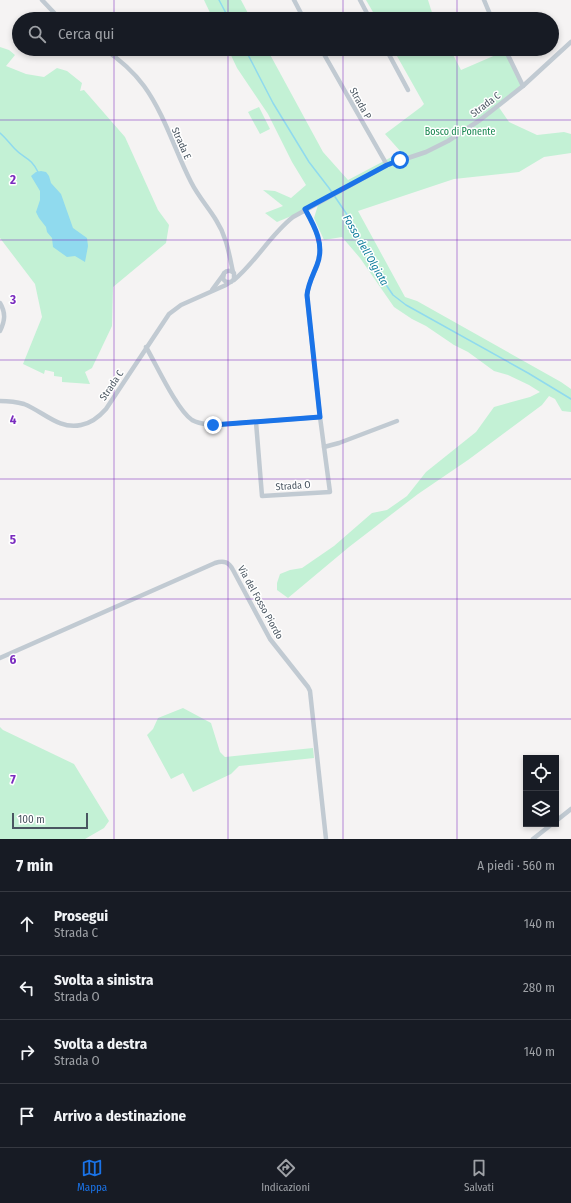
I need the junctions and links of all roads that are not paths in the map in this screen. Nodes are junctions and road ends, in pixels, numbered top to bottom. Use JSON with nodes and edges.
{"nodes":[{"id":1,"x":42,"y":0,"type":"edge"},
{"id":2,"x":294,"y":0,"type":"edge"},
{"id":3,"x":360,"y":0,"type":"edge"},
{"id":4,"x":484,"y":0,"type":"edge"},
{"id":5,"x":53,"y":12,"type":"edge"},
{"id":6,"x":300,"y":12,"type":"edge"},
{"id":7,"x":366,"y":12,"type":"edge"},
{"id":8,"x":489,"y":12,"type":"edge"},
{"id":9,"x":571,"y":42,"type":"edge"},
{"id":10,"x":559,"y":53,"type":"edge"},
{"id":11,"x":113,"y":56,"type":"edge"},
{"id":12,"x":325,"y":56,"type":"edge"},
{"id":13,"x":390,"y":56,"type":"edge"},
{"id":14,"x":508,"y":56,"type":"edge"},
{"id":15,"x":556,"y":56,"type":"edge"},
{"id":16,"x":523,"y":86,"type":"junction"},
{"id":17,"x":408,"y":90,"type":"dead end"},
{"id":18,"x":387,"y":165,"type":"junction"},
{"id":19,"x":305,"y":209,"type":"junction"},
{"id":20,"x":229,"y":255,"type":"junction"},
{"id":21,"x":244,"y":271,"type":"junction"},
{"id":22,"x":233,"y":273,"type":"junction"},
{"id":23,"x":223,"y":274,"type":"junction"},
{"id":24,"x":232,"y":281,"type":"junction"},
{"id":25,"x":211,"y":292,"type":"junction"},
{"id":26,"x":0,"y":303,"type":"edge"},
{"id":27,"x":0,"y":331,"type":"edge"},
{"id":28,"x":146,"y":347,"type":"junction"},
{"id":29,"x":0,"y":401,"type":"edge"},
{"id":30,"x":320,"y":417,"type":"junction"},
{"id":31,"x":397,"y":421,"type":"dead end"},
{"id":32,"x":256,"y":422,"type":"junction"},
{"id":33,"x":324,"y":447,"type":"junction"},
{"id":34,"x":0,"y":658,"type":"edge"},
{"id":35,"x":571,"y":809,"type":"edge"},
{"id":36,"x":559,"y":819,"type":"edge"},
{"id":37,"x":548,"y":827,"type":"edge"},
{"id":38,"x":326,"y":839,"type":"edge"},
{"id":39,"x":534,"y":839,"type":"edge"}],
"edges":[{"from":1,"to":5,"type":"street"},
{"from":2,"to":6,"type":"street"},
{"from":3,"to":7,"type":"street"},
{"from":4,"to":8,"type":"street"},
{"from":9,"to":10,"type":"street","name":"Strada C"},
{"from":11,"to":20,"type":"street","name":"Strada E"},
{"from":12,"to":18,"type":"street","name":"Strada P"},
{"from":13,"to":17,"type":"street"},
{"from":14,"to":16,"type":"street"},
{"from":15,"to":16,"type":"street","name":"Strada C"},
{"from":16,"to":18,"type":"street","name":"Strada C"},
{"from":18,"to":19,"type":"street","name":"Strada C"},
{"from":19,"to":21,"type":"street","name":"Strada C"},
{"from":19,"to":30,"type":"street","name":"Strada O"},
{"from":20,"to":22,"type":"street","name":"Strada E"},
{"from":20,"to":23,"type":"street"},
{"from":21,"to":22,"type":"street"},
{"from":21,"to":24,"type":"street","name":"Strada C"},
{"from":22,"to":23,"type":"street"},
{"from":22,"to":24,"type":"street"},
{"from":23,"to":24,"type":"street"},
{"from":23,"to":25,"type":"street"},
{"from":24,"to":25,"type":"street","name":"Strada C"},
{"from":25,"to":28,"type":"street","name":"Strada C"},
{"from":26,"to":27,"type":"street"},
{"from":28,"to":29,"type":"street","name":"Strada C"},
{"from":28,"to":32,"type":"street"},
{"from":30,"to":32,"type":"street"},
{"from":30,"to":33,"type":"street","name":"Strada O"},
{"from":31,"to":33,"type":"street"},
{"from":32,"to":33,"type":"street","name":"Strada O"},
{"from":34,"to":38,"type":"street","name":"Via del Fosso Piordo"},
{"from":35,"to":36,"type":"street"},
{"from":37,"to":39,"type":"street"}]}
